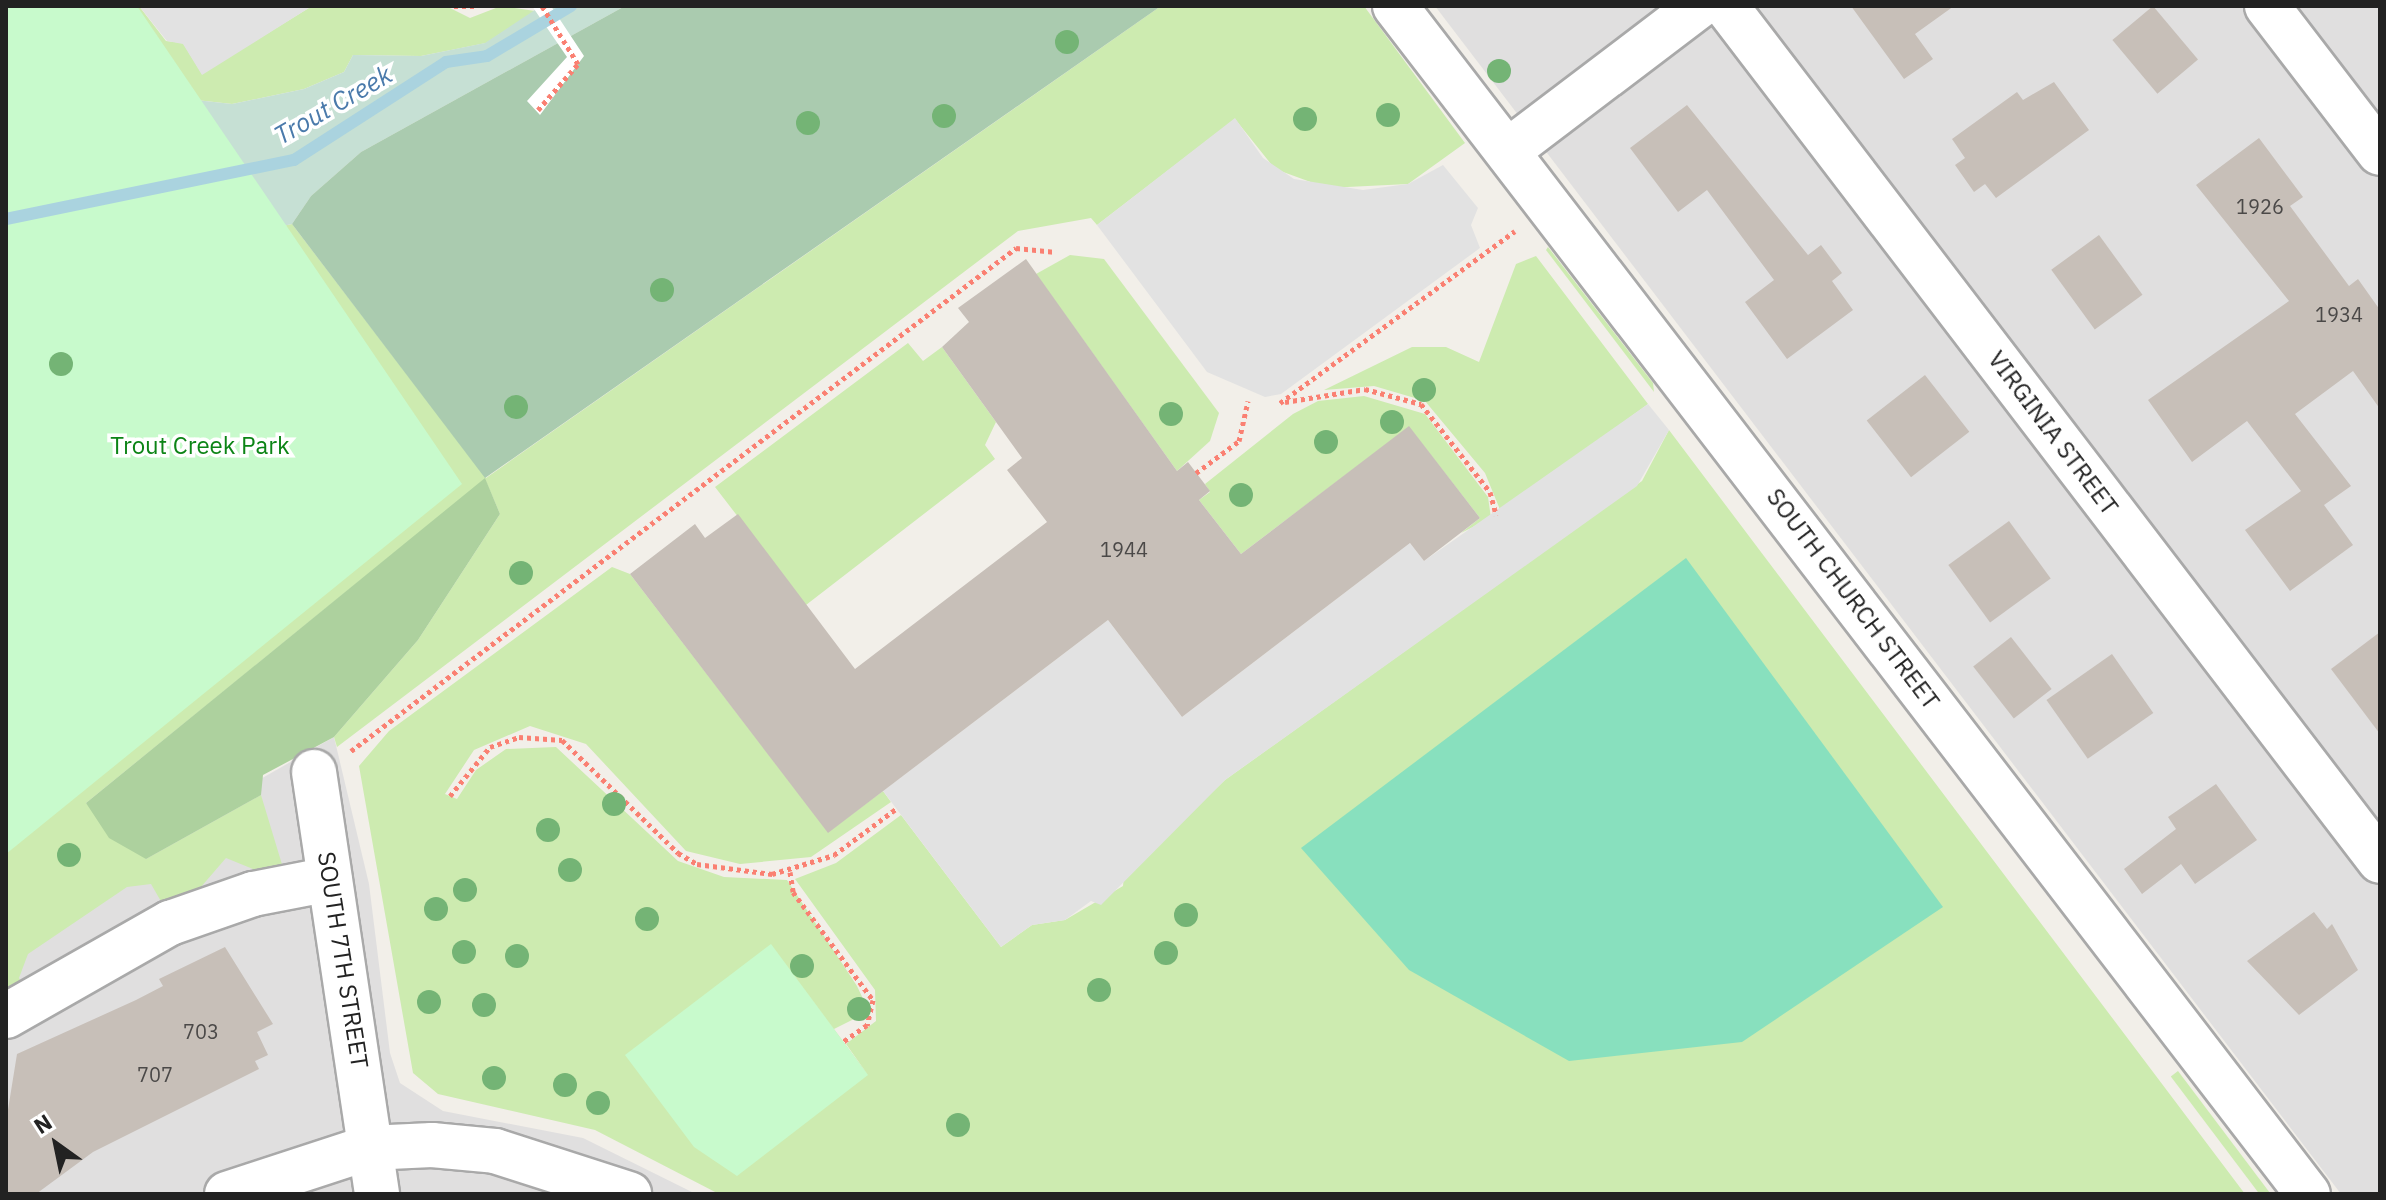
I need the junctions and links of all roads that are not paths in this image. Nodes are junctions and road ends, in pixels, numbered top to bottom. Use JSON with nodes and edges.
{"nodes":[{"id":1,"x":1395,"y":6,"type":"edge"},
{"id":2,"x":1699,"y":6,"type":"edge"},
{"id":3,"x":1726,"y":6,"type":"edge"},
{"id":4,"x":2267,"y":6,"type":"edge"},
{"id":5,"x":1509,"y":150,"type":"junction"},
{"id":6,"x":2380,"y":153,"type":"edge"},
{"id":7,"x":331,"y":762,"type":"road end"},
{"id":8,"x":2380,"y":861,"type":"edge"},
{"id":9,"x":330,"y":879,"type":"junction"},
{"id":10,"x":6,"y":1016,"type":"edge"},
{"id":11,"x":368,"y":1148,"type":"junction"},
{"id":12,"x":227,"y":1194,"type":"edge"},
{"id":13,"x":377,"y":1194,"type":"edge"},
{"id":14,"x":629,"y":1194,"type":"edge"},
{"id":15,"x":2308,"y":1194,"type":"edge"}],
"edges":[{"from":1,"to":5,"type":"street","name":"SOUTH CHURCH STREET"},
{"from":2,"to":5,"type":"street"},
{"from":3,"to":8,"type":"street","name":"VIRGINIA STREET"},
{"from":4,"to":6,"type":"street"},
{"from":5,"to":15,"type":"street","name":"SOUTH CHURCH STREET"},
{"from":7,"to":9,"type":"street","name":"SOUTH 7TH STREET"},
{"from":9,"to":10,"type":"street"},
{"from":9,"to":11,"type":"street","name":"SOUTH 7TH STREET"},
{"from":11,"to":12,"type":"street"},
{"from":11,"to":13,"type":"street","name":"SOUTH 7TH STREET"},
{"from":11,"to":14,"type":"street"}]}
